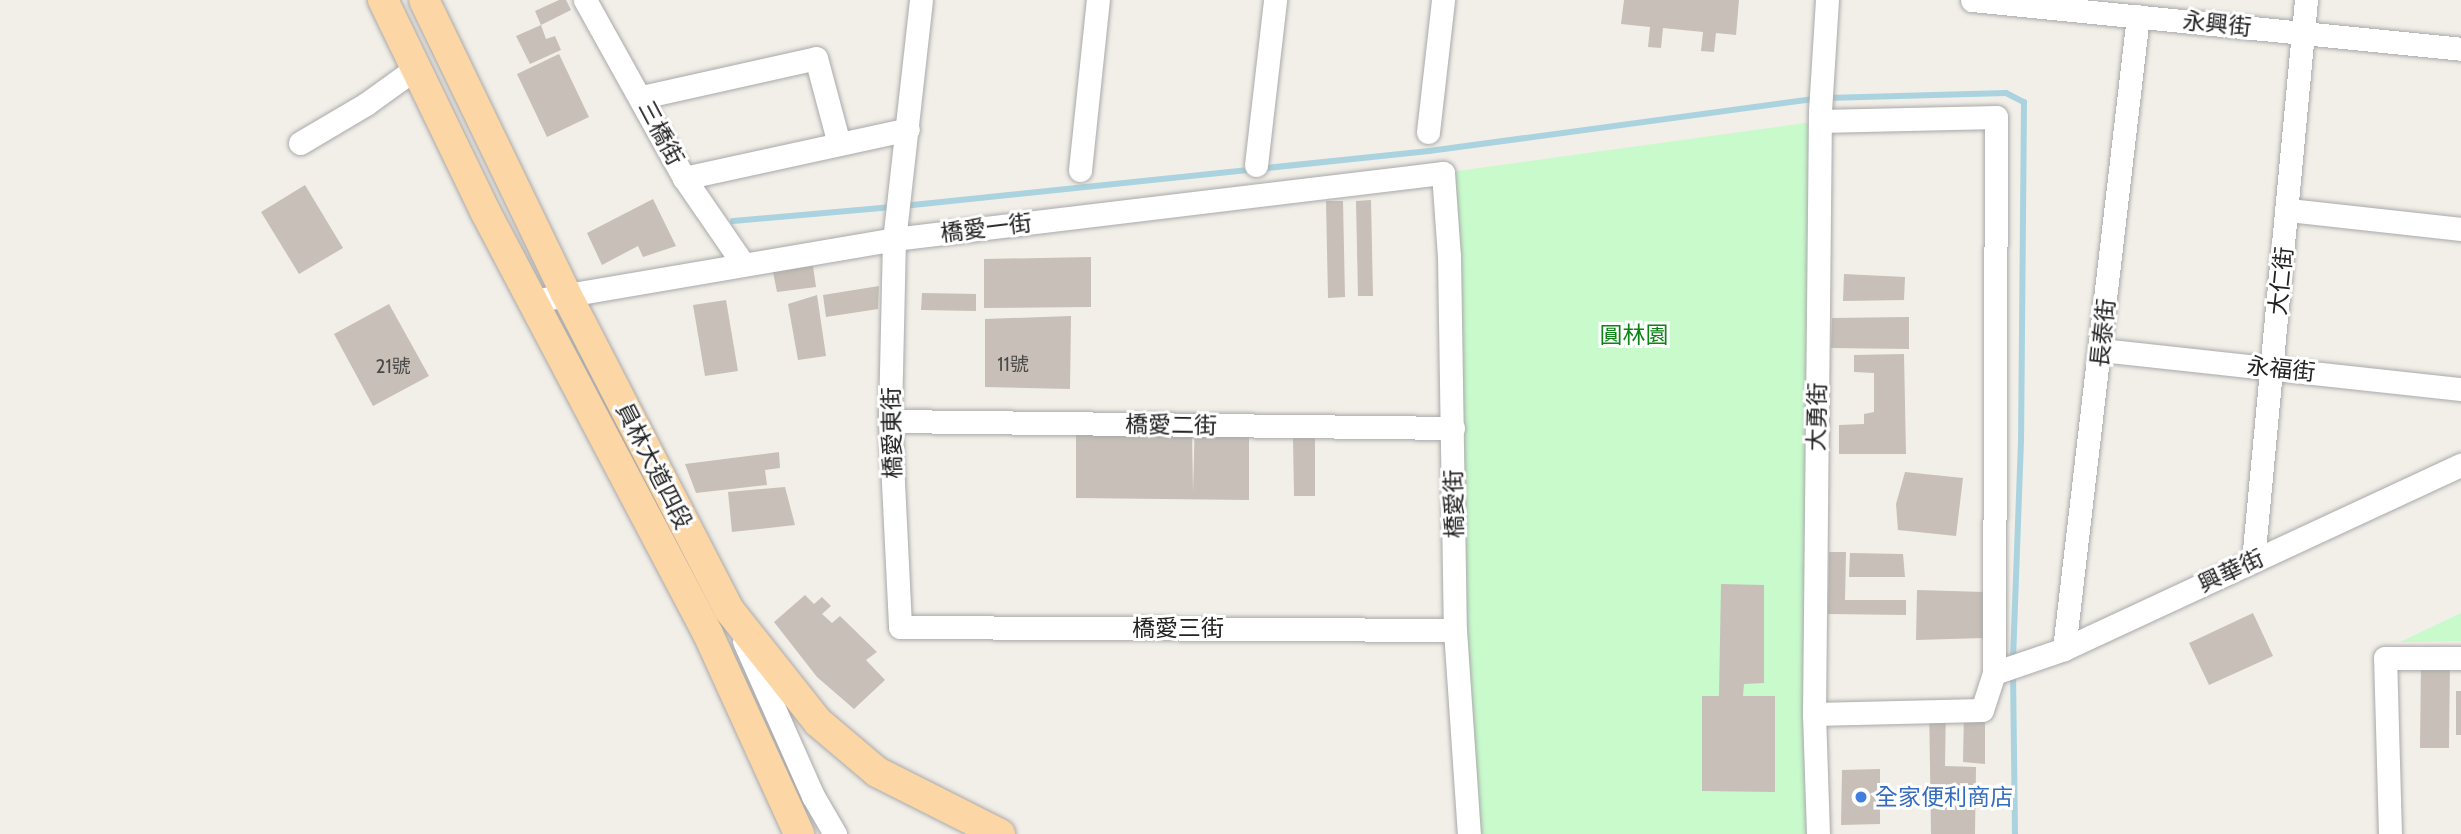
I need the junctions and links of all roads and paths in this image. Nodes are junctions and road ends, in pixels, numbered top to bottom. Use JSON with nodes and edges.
{"nodes":[{"id":1,"x":383,"y":0,"type":"edge"},
{"id":2,"x":424,"y":0,"type":"edge"},
{"id":3,"x":585,"y":0,"type":"edge"},
{"id":4,"x":921,"y":0,"type":"edge"},
{"id":5,"x":1098,"y":0,"type":"edge"},
{"id":6,"x":1275,"y":0,"type":"edge"},
{"id":7,"x":1443,"y":0,"type":"edge"},
{"id":8,"x":1827,"y":0,"type":"edge"},
{"id":9,"x":1972,"y":0,"type":"edge"},
{"id":10,"x":2306,"y":0,"type":"edge"},
{"id":11,"x":2138,"y":16,"type":"junction"},
{"id":12,"x":2302,"y":32,"type":"junction"},
{"id":13,"x":2461,"y":49,"type":"edge"},
{"id":14,"x":416,"y":68,"type":"junction"},
{"id":15,"x":642,"y":97,"type":"junction"},
{"id":16,"x":1820,"y":116,"type":"junction"},
{"id":17,"x":908,"y":129,"type":"junction"},
{"id":18,"x":1428,"y":132,"type":"dead end"},
{"id":19,"x":300,"y":143,"type":"dead end"},
{"id":20,"x":839,"y":144,"type":"junction"},
{"id":21,"x":1256,"y":165,"type":"dead end"},
{"id":22,"x":1080,"y":170,"type":"dead end"},
{"id":23,"x":1443,"y":173,"type":"joint"},
{"id":24,"x":684,"y":178,"type":"junction"},
{"id":25,"x":2288,"y":210,"type":"junction"},
{"id":26,"x":2461,"y":229,"type":"edge"},
{"id":27,"x":895,"y":232,"type":"junction"},
{"id":28,"x":742,"y":262,"type":"junction"},
{"id":29,"x":565,"y":292,"type":"junction"},
{"id":30,"x":533,"y":300,"type":"junction"},
{"id":31,"x":2101,"y":350,"type":"junction"},
{"id":32,"x":2271,"y":368,"type":"junction"},
{"id":33,"x":2461,"y":389,"type":"edge"},
{"id":34,"x":890,"y":421,"type":"junction"},
{"id":35,"x":1453,"y":428,"type":"junction"},
{"id":36,"x":2461,"y":465,"type":"edge"},
{"id":37,"x":2253,"y":561,"type":"junction"},
{"id":38,"x":730,"y":611,"type":"junction"},
{"id":39,"x":900,"y":627,"type":"joint"},
{"id":40,"x":1455,"y":629,"type":"junction"},
{"id":41,"x":2064,"y":649,"type":"junction"},
{"id":42,"x":2461,"y":658,"type":"edge"},
{"id":43,"x":1997,"y":672,"type":"junction"},
{"id":44,"x":1814,"y":715,"type":"junction"},
{"id":45,"x":799,"y":834,"type":"edge"},
{"id":46,"x":835,"y":834,"type":"edge"},
{"id":47,"x":1000,"y":834,"type":"edge"},
{"id":48,"x":1469,"y":834,"type":"edge"},
{"id":49,"x":1818,"y":834,"type":"edge"},
{"id":50,"x":2390,"y":834,"type":"edge"}],
"edges":[{"from":1,"to":14,"type":"main road","name":"員林大道四段"},
{"from":2,"to":29,"type":"main road","name":"員林大道四段"},
{"from":3,"to":15,"type":"street","name":"三橋街"},
{"from":4,"to":17,"type":"street","name":"橋愛東街"},
{"from":5,"to":22,"type":"street"},
{"from":6,"to":21,"type":"street"},
{"from":7,"to":18,"type":"street"},
{"from":8,"to":16,"type":"street","name":"大勇街"},
{"from":9,"to":11,"type":"street","name":"永興街"},
{"from":10,"to":12,"type":"street","name":"大仁街"},
{"from":11,"to":12,"type":"street","name":"永興街"},
{"from":11,"to":31,"type":"street","name":"長泰街"},
{"from":12,"to":13,"type":"street","name":"永興街"},
{"from":12,"to":25,"type":"street","name":"大仁街"},
{"from":14,"to":19,"type":"street"},
{"from":14,"to":30,"type":"main road","name":"員林大道四段"},
{"from":15,"to":20,"type":"street"},
{"from":15,"to":24,"type":"street","name":"三橋街"},
{"from":16,"to":43,"type":"street"},
{"from":16,"to":44,"type":"street","name":"大勇街"},
{"from":17,"to":20,"type":"street"},
{"from":17,"to":27,"type":"street","name":"橋愛東街"},
{"from":20,"to":24,"type":"street"},
{"from":23,"to":27,"type":"street","name":"橋愛一街"},
{"from":23,"to":35,"type":"street","name":"橋愛街"},
{"from":24,"to":28,"type":"street","name":"三橋街"},
{"from":25,"to":26,"type":"street"},
{"from":25,"to":32,"type":"street","name":"大仁街"},
{"from":27,"to":28,"type":"street","name":"橋愛一街"},
{"from":27,"to":34,"type":"street","name":"橋愛東街"},
{"from":28,"to":29,"type":"street","name":"橋愛一街"},
{"from":29,"to":30,"type":"street","name":"橋愛一街"},
{"from":29,"to":38,"type":"main road","name":"員林大道四段"},
{"from":30,"to":45,"type":"main road","name":"員林大道四段"},
{"from":31,"to":32,"type":"street","name":"永福街"},
{"from":31,"to":41,"type":"street","name":"長泰街"},
{"from":32,"to":33,"type":"street","name":"永福街"},
{"from":32,"to":37,"type":"street","name":"大仁街"},
{"from":34,"to":35,"type":"street","name":"橋愛二街"},
{"from":34,"to":39,"type":"street","name":"橋愛東街"},
{"from":35,"to":40,"type":"street","name":"橋愛街"},
{"from":36,"to":37,"type":"street","name":"興華街"},
{"from":37,"to":41,"type":"street","name":"興華街"},
{"from":38,"to":46,"type":"street"},
{"from":38,"to":47,"type":"main road","name":"員林大道四段"},
{"from":39,"to":40,"type":"street","name":"橋愛三街"},
{"from":40,"to":48,"type":"street","name":"橋愛街"},
{"from":41,"to":43,"type":"street","name":"興華街"},
{"from":42,"to":50,"type":"street"},
{"from":43,"to":44,"type":"street"},
{"from":44,"to":49,"type":"street","name":"大勇街"}]}
